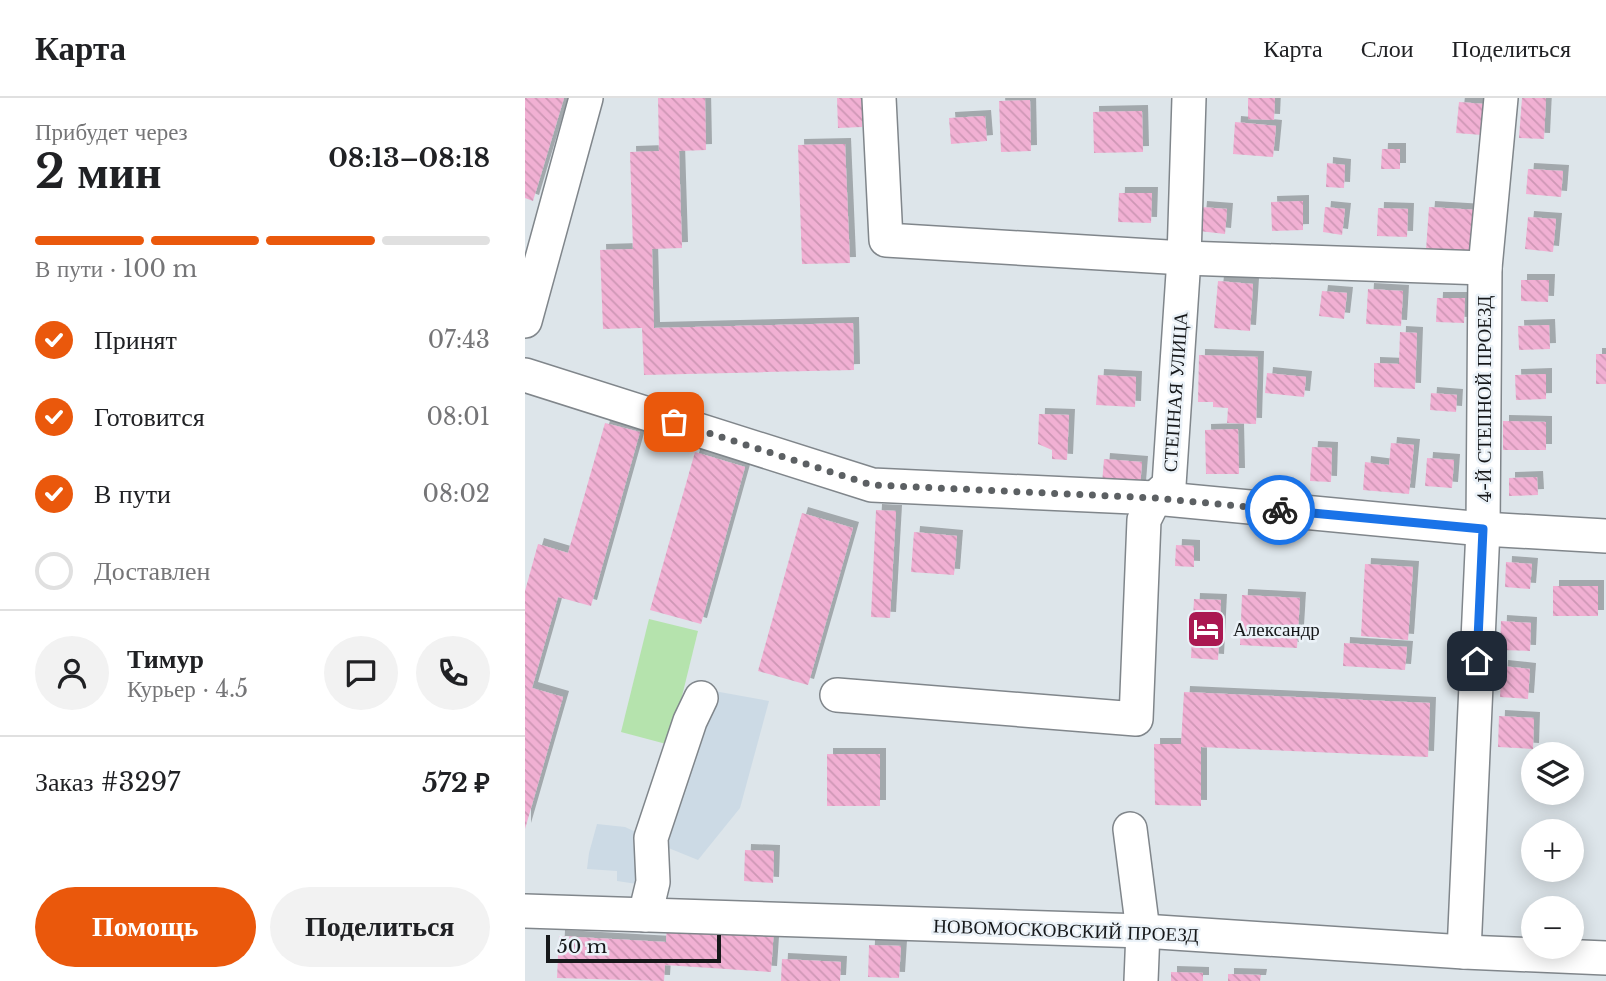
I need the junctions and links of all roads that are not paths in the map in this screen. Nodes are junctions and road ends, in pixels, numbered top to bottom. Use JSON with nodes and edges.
{"nodes":[{"id":1,"x":586,"y":98,"type":"edge"},
{"id":2,"x":879,"y":98,"type":"edge"},
{"id":3,"x":1189,"y":98,"type":"edge"},
{"id":4,"x":1501,"y":98,"type":"edge"},
{"id":5,"x":1184,"y":258,"type":"junction"},
{"id":6,"x":1485,"y":268,"type":"junction"},
{"id":7,"x":525,"y":320,"type":"edge"},
{"id":8,"x":525,"y":375,"type":"edge"},
{"id":9,"x":1155,"y":498,"type":"junction"},
{"id":10,"x":1483,"y":529,"type":"junction"},
{"id":11,"x":1606,"y":536,"type":"edge"},
{"id":12,"x":837,"y":695,"type":"dead end"},
{"id":13,"x":701,"y":698,"type":"dead end"},
{"id":14,"x":1131,"y":829,"type":"dead end"},
{"id":15,"x":525,"y":911,"type":"edge"},
{"id":16,"x":645,"y":915,"type":"junction"},
{"id":17,"x":1143,"y":931,"type":"junction"},
{"id":18,"x":1464,"y":952,"type":"junction"},
{"id":19,"x":1606,"y":958,"type":"edge"},
{"id":20,"x":1141,"y":981,"type":"edge"}],
"edges":[{"from":1,"to":7,"type":"street"},
{"from":2,"to":5,"type":"street"},
{"from":3,"to":5,"type":"street","name":"СТЕПНАЯ УЛИЦА"},
{"from":4,"to":6,"type":"street","name":"4-Й СТЕПНОЙ ПРОЕЗД"},
{"from":5,"to":6,"type":"street"},
{"from":5,"to":9,"type":"street","name":"СТЕПНАЯ УЛИЦА"},
{"from":6,"to":10,"type":"street","name":"4-Й СТЕПНОЙ ПРОЕЗД"},
{"from":8,"to":9,"type":"street"},
{"from":9,"to":10,"type":"street"},
{"from":9,"to":12,"type":"street","name":"СТЕПНАЯ УЛИЦА"},
{"from":10,"to":11,"type":"street"},
{"from":10,"to":18,"type":"street","name":"4-Й СТЕПНОЙ ПРОЕЗД"},
{"from":13,"to":16,"type":"street"},
{"from":14,"to":17,"type":"street"},
{"from":15,"to":16,"type":"street","name":"НОВОМОСКОВСКИЙ ПРОЕЗД"},
{"from":16,"to":17,"type":"street","name":"НОВОМОСКОВСКИЙ ПРОЕЗД"},
{"from":17,"to":18,"type":"street","name":"НОВОМОСКОВСКИЙ ПРОЕЗД"},
{"from":17,"to":20,"type":"street"},
{"from":18,"to":19,"type":"street","name":"НОВОМОСКОВСКИЙ ПРОЕЗД"}]}
